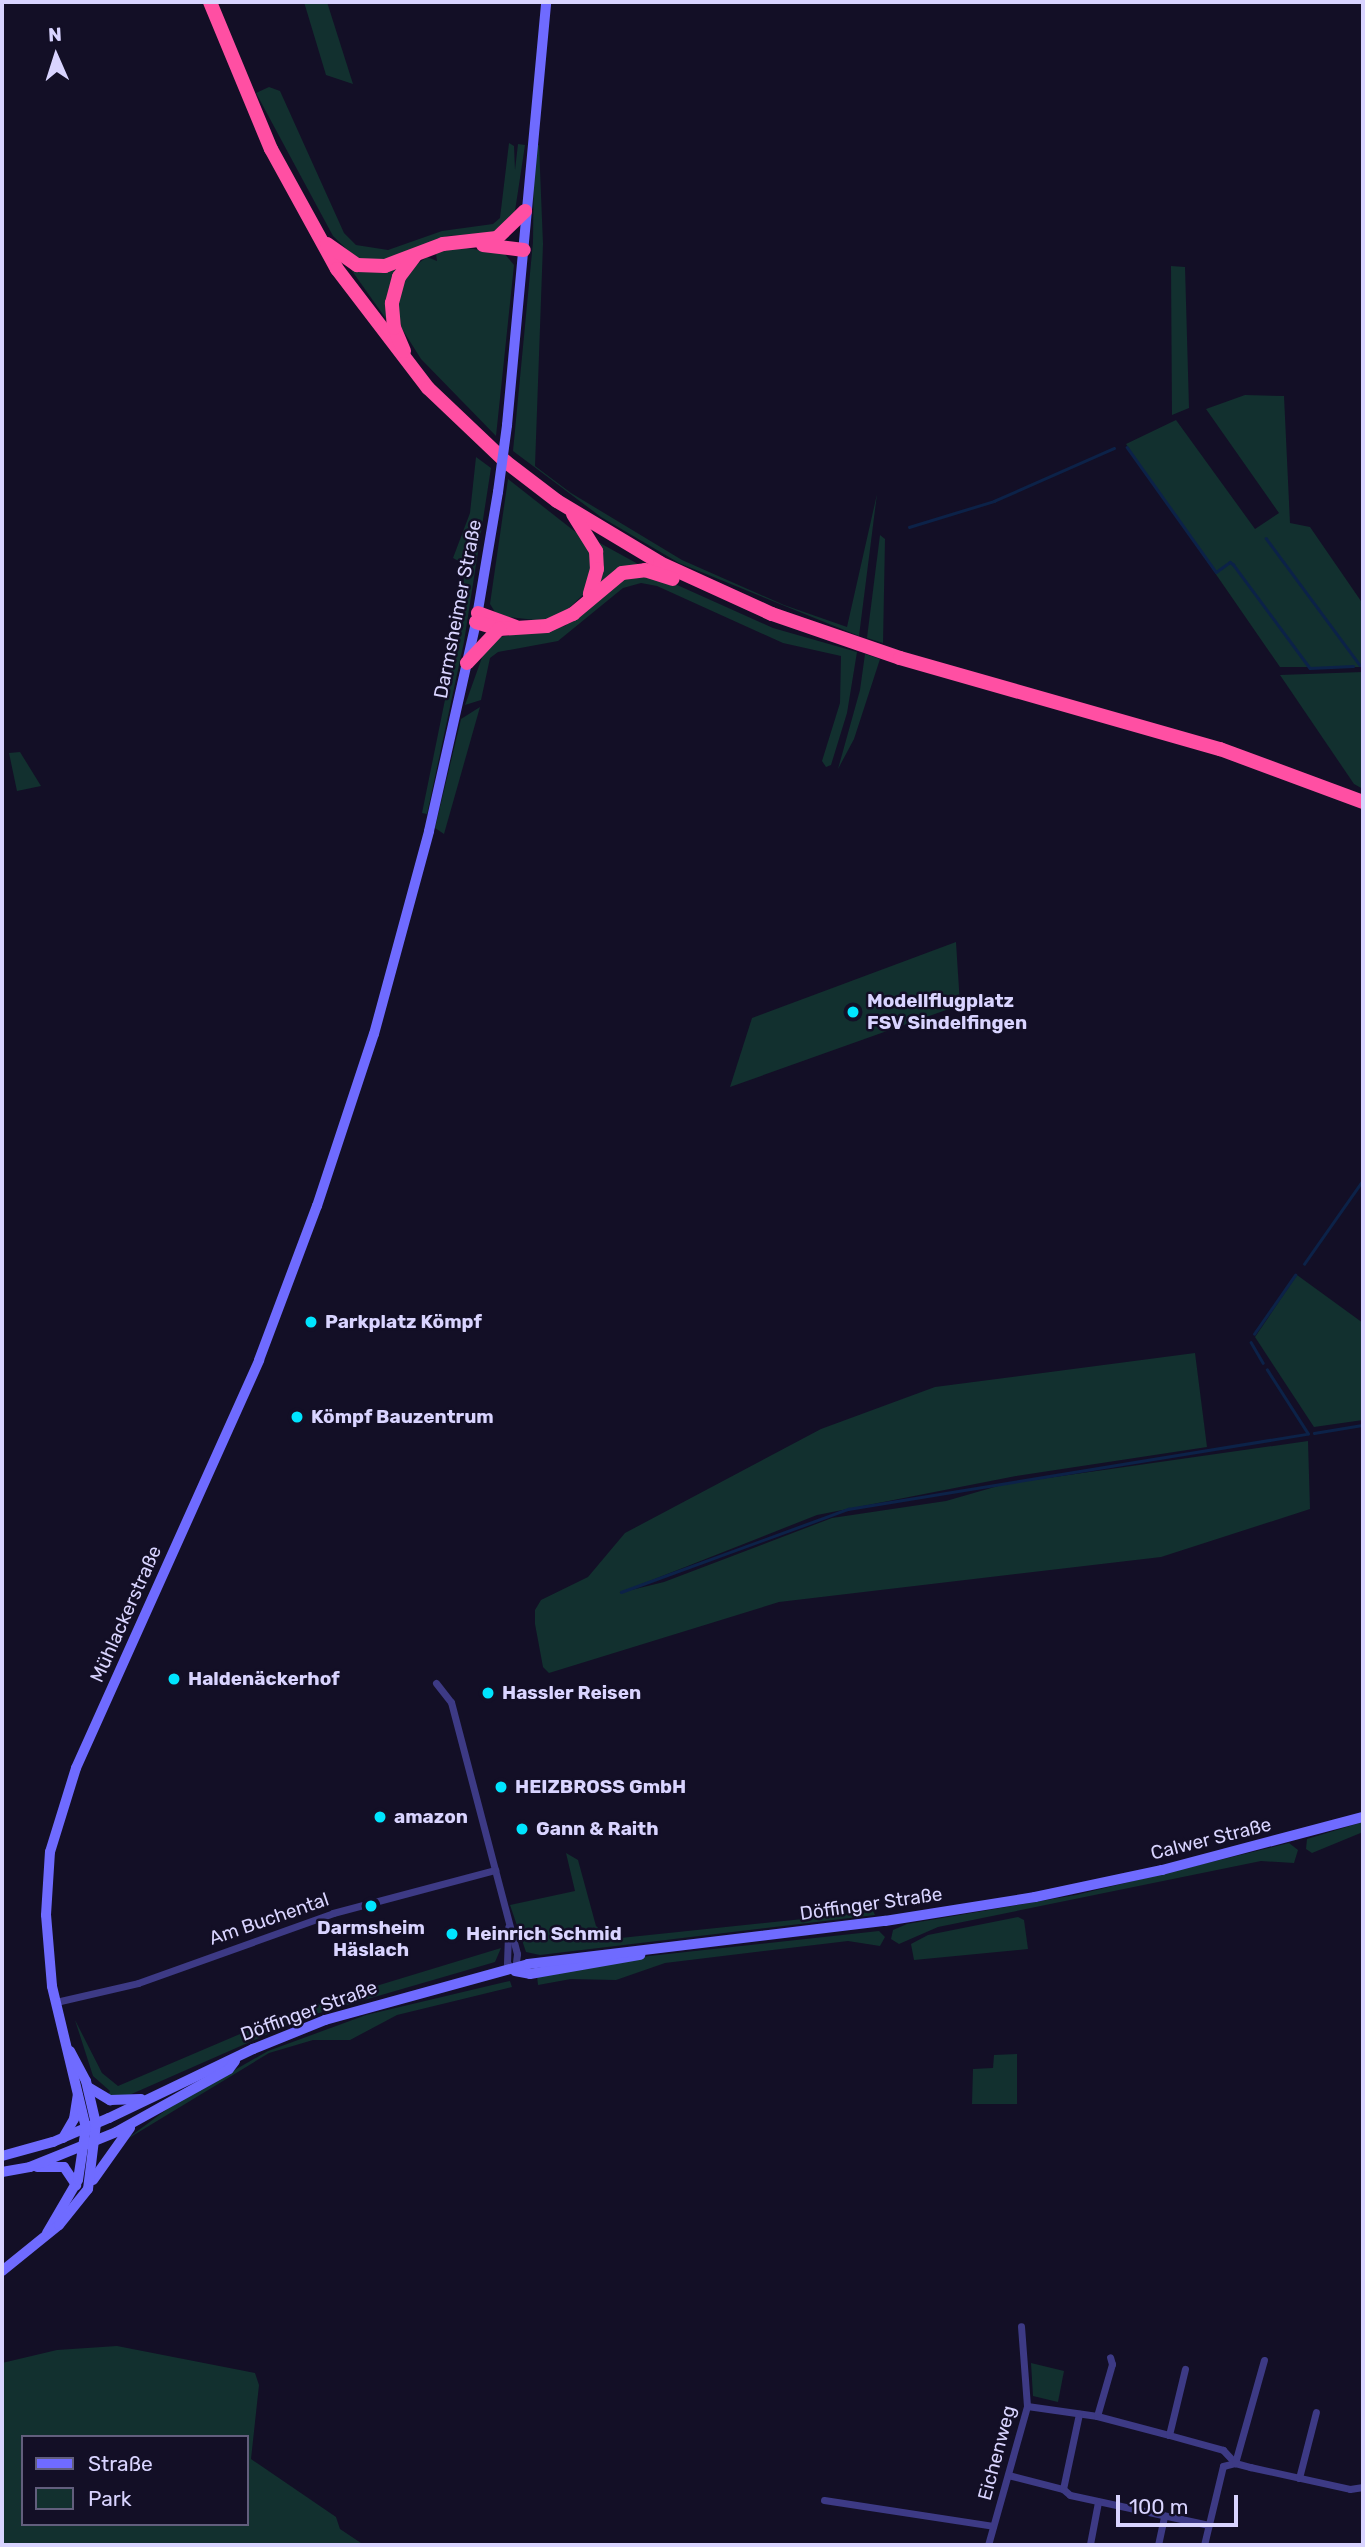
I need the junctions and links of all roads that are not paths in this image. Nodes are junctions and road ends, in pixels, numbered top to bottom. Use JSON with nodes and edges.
{"nodes":[{"id":1,"x":210,"y":2,"type":"edge"},
{"id":2,"x":546,"y":2,"type":"edge"},
{"id":3,"x":525,"y":211,"type":"junction"},
{"id":4,"x":315,"y":233,"type":"junction"},
{"id":5,"x":497,"y":238,"type":"junction"},
{"id":6,"x":476,"y":242,"type":"junction"},
{"id":7,"x":524,"y":246,"type":"junction"},
{"id":8,"x":415,"y":256,"type":"junction"},
{"id":9,"x":408,"y":364,"type":"junction"},
{"id":10,"x":570,"y":509,"type":"junction"},
{"id":11,"x":699,"y":583,"type":"junction"},
{"id":12,"x":588,"y":599,"type":"junction"},
{"id":13,"x":477,"y":617,"type":"junction"},
{"id":14,"x":517,"y":627,"type":"junction"},
{"id":15,"x":499,"y":629,"type":"junction"},
{"id":16,"x":467,"y":663,"type":"junction"},
{"id":17,"x":1363,"y":802,"type":"edge"},
{"id":18,"x":317,"y":1206,"type":"joint"},
{"id":19,"x":436,"y":1683,"type":"dead end"},
{"id":20,"x":1363,"y":1817,"type":"edge"},
{"id":21,"x":495,"y":1870,"type":"junction"},
{"id":22,"x":1066,"y":1891,"type":"joint"},
{"id":23,"x":515,"y":1971,"type":"junction"},
{"id":24,"x":56,"y":2002,"type":"junction"},
{"id":25,"x":239,"y":2056,"type":"junction"},
{"id":26,"x":83,"y":2088,"type":"junction"},
{"id":27,"x":147,"y":2099,"type":"junction"},
{"id":28,"x":139,"y":2120,"type":"junction"},
{"id":29,"x":91,"y":2126,"type":"junction"},
{"id":30,"x":63,"y":2138,"type":"junction"},
{"id":31,"x":90,"y":2143,"type":"junction"},
{"id":32,"x":2,"y":2156,"type":"edge"},
{"id":33,"x":30,"y":2166,"type":"junction"},
{"id":34,"x":2,"y":2172,"type":"edge"},
{"id":35,"x":76,"y":2185,"type":"junction"},
{"id":36,"x":88,"y":2189,"type":"junction"},
{"id":37,"x":47,"y":2233,"type":"junction"},
{"id":38,"x":2,"y":2271,"type":"edge"},
{"id":39,"x":1021,"y":2326,"type":"dead end"},
{"id":40,"x":1110,"y":2357,"type":"dead end"},
{"id":41,"x":1264,"y":2360,"type":"dead end"},
{"id":42,"x":1185,"y":2369,"type":"dead end"},
{"id":43,"x":1027,"y":2406,"type":"junction"},
{"id":44,"x":1316,"y":2412,"type":"dead end"},
{"id":45,"x":1079,"y":2414,"type":"junction"},
{"id":46,"x":1097,"y":2416,"type":"junction"},
{"id":47,"x":1169,"y":2435,"type":"junction"},
{"id":48,"x":1235,"y":2463,"type":"junction"},
{"id":49,"x":1008,"y":2475,"type":"junction"},
{"id":50,"x":1300,"y":2478,"type":"junction"},
{"id":51,"x":1363,"y":2487,"type":"edge"},
{"id":52,"x":1063,"y":2489,"type":"junction"},
{"id":53,"x":824,"y":2500,"type":"dead end"},
{"id":54,"x":1098,"y":2502,"type":"junction"},
{"id":55,"x":1164,"y":2516,"type":"junction"},
{"id":56,"x":1209,"y":2525,"type":"junction"},
{"id":57,"x":993,"y":2526,"type":"junction"},
{"id":58,"x":1090,"y":2544,"type":"edge"},
{"id":59,"x":988,"y":2545,"type":"edge"},
{"id":60,"x":1158,"y":2545,"type":"edge"},
{"id":61,"x":1205,"y":2545,"type":"edge"}],
"edges":[{"from":1,"to":4,"type":"highway"},
{"from":2,"to":3,"type":"street","name":"Darmsheimer Straße"},
{"from":3,"to":5,"type":"highway"},
{"from":3,"to":7,"type":"street","name":"Darmsheimer Straße"},
{"from":4,"to":8,"type":"highway"},
{"from":4,"to":9,"type":"highway"},
{"from":5,"to":6,"type":"highway"},
{"from":5,"to":7,"type":"highway"},
{"from":6,"to":7,"type":"highway"},
{"from":6,"to":8,"type":"highway"},
{"from":7,"to":13,"type":"street","name":"Darmsheimer Straße","bridge":true},
{"from":8,"to":9,"type":"highway"},
{"from":9,"to":10,"type":"highway"},
{"from":10,"to":11,"type":"highway"},
{"from":10,"to":12,"type":"highway"},
{"from":11,"to":12,"type":"highway"},
{"from":11,"to":17,"type":"highway"},
{"from":12,"to":14,"type":"highway"},
{"from":13,"to":14,"type":"highway"},
{"from":13,"to":15,"type":"highway"},
{"from":13,"to":16,"type":"street","name":"Darmsheimer Straße"},
{"from":14,"to":15,"type":"highway"},
{"from":15,"to":16,"type":"highway"},
{"from":16,"to":18,"type":"street","name":"Darmsheimer Straße"},
{"from":18,"to":24,"type":"street","name":"Mühlackerstraße"},
{"from":19,"to":21,"type":"street"},
{"from":20,"to":22,"type":"street","name":"Calwer Straße"},
{"from":21,"to":23,"type":"street"},
{"from":21,"to":24,"type":"street","name":"Am Buchental"},
{"from":22,"to":23,"type":"street","name":"Döffinger Straße"},
{"from":23,"to":25,"type":"street","name":"Döffinger Straße"},
{"from":24,"to":26,"type":"street","name":"Mühlackerstraße"},
{"from":25,"to":27,"type":"street","name":"Döffinger Straße"},
{"from":25,"to":28,"type":"street","name":"Döffinger Straße"},
{"from":26,"to":27,"type":"street"},
{"from":26,"to":29,"type":"street","name":"Mühlackerstraße"},
{"from":26,"to":30,"type":"street"},
{"from":27,"to":29,"type":"street","name":"Döffinger Straße"},
{"from":28,"to":31,"type":"street","name":"Döffinger Straße"},
{"from":28,"to":36,"type":"street"},
{"from":29,"to":30,"type":"street","name":"Döffinger Straße"},
{"from":29,"to":31,"type":"street","name":"Mühlackerstraße"},
{"from":30,"to":32,"type":"street","name":"Döffinger Straße"},
{"from":31,"to":33,"type":"street","name":"Döffinger Straße"},
{"from":31,"to":35,"type":"street"},
{"from":31,"to":36,"type":"street"},
{"from":33,"to":34,"type":"street","name":"Döffinger Straße"},
{"from":33,"to":35,"type":"street"},
{"from":35,"to":37,"type":"street"},
{"from":36,"to":37,"type":"street"},
{"from":37,"to":38,"type":"street"},
{"from":39,"to":43,"type":"street","name":"Eichenweg"},
{"from":40,"to":46,"type":"street"},
{"from":41,"to":48,"type":"street"},
{"from":42,"to":47,"type":"street"},
{"from":43,"to":45,"type":"street"},
{"from":43,"to":49,"type":"street","name":"Eichenweg"},
{"from":44,"to":50,"type":"street"},
{"from":45,"to":46,"type":"street"},
{"from":45,"to":52,"type":"street"},
{"from":46,"to":47,"type":"street"},
{"from":47,"to":48,"type":"street"},
{"from":48,"to":50,"type":"street"},
{"from":48,"to":56,"type":"street"},
{"from":49,"to":52,"type":"street"},
{"from":49,"to":57,"type":"street","name":"Eichenweg"},
{"from":50,"to":51,"type":"street"},
{"from":52,"to":54,"type":"street"},
{"from":53,"to":57,"type":"street"},
{"from":54,"to":55,"type":"street"},
{"from":54,"to":58,"type":"street"},
{"from":55,"to":56,"type":"street"},
{"from":55,"to":60,"type":"street"},
{"from":56,"to":61,"type":"street"},
{"from":57,"to":59,"type":"street","name":"Eichenweg"}]}
